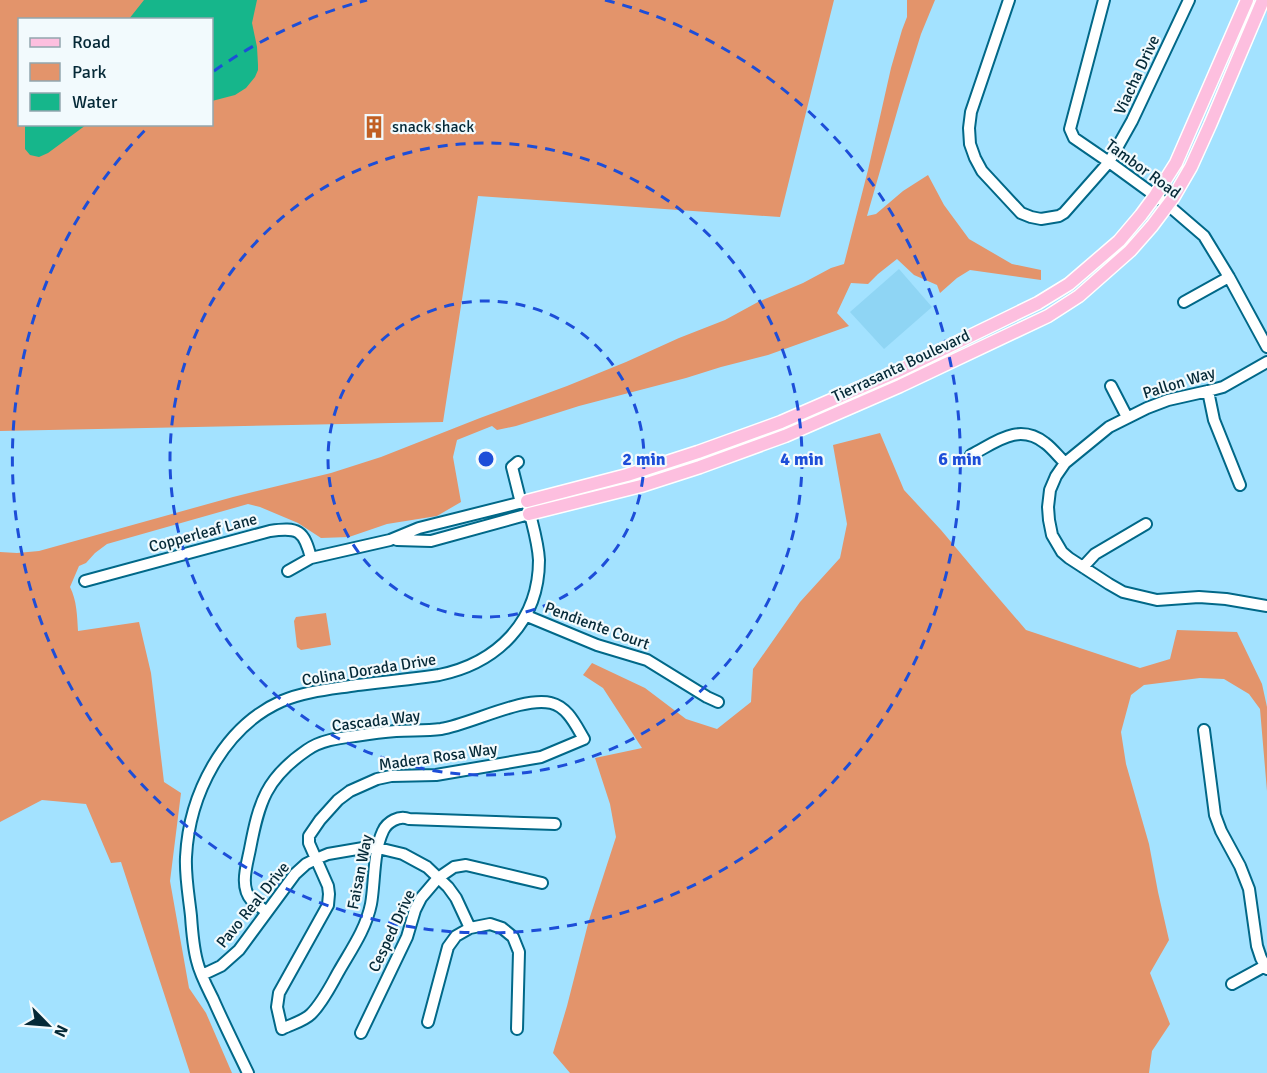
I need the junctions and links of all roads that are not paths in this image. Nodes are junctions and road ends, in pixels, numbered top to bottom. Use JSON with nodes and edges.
{"nodes":[{"id":1,"x":1009,"y":0,"type":"edge"},
{"id":2,"x":1104,"y":0,"type":"edge"},
{"id":3,"x":1189,"y":0,"type":"edge"},
{"id":4,"x":1247,"y":0,"type":"edge"},
{"id":5,"x":1263,"y":0,"type":"edge"},
{"id":6,"x":1109,"y":162,"type":"junction"},
{"id":7,"x":1155,"y":196,"type":"junction"},
{"id":8,"x":1168,"y":205,"type":"junction"},
{"id":9,"x":1229,"y":277,"type":"junction"},
{"id":10,"x":1184,"y":302,"type":"dead end"},
{"id":11,"x":1267,"y":347,"type":"edge"},
{"id":12,"x":1267,"y":362,"type":"edge"},
{"id":13,"x":1111,"y":386,"type":"dead end"},
{"id":14,"x":1208,"y":391,"type":"junction"},
{"id":15,"x":839,"y":397,"type":"junction"},
{"id":16,"x":1127,"y":417,"type":"junction"},
{"id":17,"x":796,"y":431,"type":"junction"},
{"id":18,"x":971,"y":455,"type":"dead end"},
{"id":19,"x":518,"y":462,"type":"dead end"},
{"id":20,"x":1065,"y":463,"type":"junction"},
{"id":21,"x":1239,"y":485,"type":"dead end"},
{"id":22,"x":524,"y":502,"type":"junction"},
{"id":23,"x":530,"y":514,"type":"junction"},
{"id":24,"x":1146,"y":524,"type":"dead end"},
{"id":25,"x":390,"y":540,"type":"junction"},
{"id":26,"x":311,"y":558,"type":"junction"},
{"id":27,"x":1083,"y":567,"type":"junction"},
{"id":28,"x":288,"y":571,"type":"dead end"},
{"id":29,"x":85,"y":580,"type":"dead end"},
{"id":30,"x":1267,"y":606,"type":"edge"},
{"id":31,"x":527,"y":616,"type":"junction"},
{"id":32,"x":718,"y":702,"type":"dead end"},
{"id":33,"x":1204,"y":730,"type":"dead end"},
{"id":34,"x":584,"y":739,"type":"joint"},
{"id":35,"x":555,"y":824,"type":"dead end"},
{"id":36,"x":378,"y":848,"type":"junction"},
{"id":37,"x":316,"y":859,"type":"junction"},
{"id":38,"x":438,"y":878,"type":"junction"},
{"id":39,"x":542,"y":884,"type":"dead end"},
{"id":40,"x":267,"y":912,"type":"junction"},
{"id":41,"x":470,"y":928,"type":"junction"},
{"id":42,"x":1266,"y":968,"type":"edge"},
{"id":43,"x":202,"y":975,"type":"junction"},
{"id":44,"x":1232,"y":984,"type":"dead end"},
{"id":45,"x":428,"y":1022,"type":"dead end"},
{"id":46,"x":282,"y":1029,"type":"joint"},
{"id":47,"x":517,"y":1029,"type":"dead end"},
{"id":48,"x":361,"y":1033,"type":"dead end"},
{"id":49,"x":248,"y":1073,"type":"edge"}],
"edges":[{"from":1,"to":6,"type":"street","name":"Viacha Drive"},
{"from":2,"to":6,"type":"street","name":"Tambor Road"},
{"from":3,"to":6,"type":"street","name":"Viacha Drive"},
{"from":4,"to":7,"type":"main road","name":"Tierrasanta Boulevard"},
{"from":5,"to":8,"type":"main road","name":"Tierrasanta Boulevard"},
{"from":6,"to":7,"type":"street","name":"Tambor Road"},
{"from":7,"to":8,"type":"street","name":"Tambor Road"},
{"from":7,"to":15,"type":"main road","name":"Tierrasanta Boulevard"},
{"from":8,"to":9,"type":"street","name":"Tambor Road"},
{"from":8,"to":17,"type":"main road","name":"Tierrasanta Boulevard"},
{"from":9,"to":10,"type":"street"},
{"from":9,"to":11,"type":"street","name":"Tambor Road"},
{"from":12,"to":14,"type":"street","name":"Pallon Way"},
{"from":13,"to":16,"type":"street"},
{"from":14,"to":16,"type":"street","name":"Pallon Way"},
{"from":14,"to":21,"type":"street"},
{"from":15,"to":17,"type":"main road"},
{"from":15,"to":22,"type":"main road","name":"Tierrasanta Boulevard"},
{"from":16,"to":20,"type":"street","name":"Pallon Way"},
{"from":17,"to":23,"type":"main road","name":"Tierrasanta Boulevard"},
{"from":18,"to":20,"type":"street"},
{"from":19,"to":22,"type":"street","name":"Colina Dorada Drive"},
{"from":20,"to":27,"type":"street","name":"Pallon Way"},
{"from":22,"to":23,"type":"street","name":"Colina Dorada Drive"},
{"from":22,"to":25,"type":"street","name":"Tierrasanta Boulevard"},
{"from":23,"to":25,"type":"street","name":"Tierrasanta Boulevard"},
{"from":23,"to":31,"type":"street","name":"Colina Dorada Drive"},
{"from":24,"to":27,"type":"street"},
{"from":25,"to":26,"type":"street","name":"Tierrasanta Boulevard"},
{"from":26,"to":28,"type":"street","name":"Tierrasanta Boulevard"},
{"from":26,"to":29,"type":"street","name":"Copperleaf Lane"},
{"from":27,"to":30,"type":"street","name":"Pallon Way"},
{"from":31,"to":32,"type":"street","name":"Pendiente Court"},
{"from":31,"to":43,"type":"street","name":"Colina Dorada Drive"},
{"from":33,"to":42,"type":"street"},
{"from":34,"to":37,"type":"street","name":"Madera Rosa Way"},
{"from":34,"to":40,"type":"street","name":"Cascada Way"},
{"from":35,"to":36,"type":"street","name":"Faisan Way"},
{"from":36,"to":37,"type":"street","name":"Pavo Real Drive"},
{"from":36,"to":38,"type":"street","name":"Pavo Real Drive"},
{"from":36,"to":46,"type":"street","name":"Faisan Way"},
{"from":37,"to":40,"type":"street","name":"Pavo Real Drive"},
{"from":37,"to":46,"type":"street","name":"Madera Rosa Way"},
{"from":38,"to":39,"type":"street","name":"Cesped Drive"},
{"from":38,"to":41,"type":"street","name":"Pavo Real Drive"},
{"from":38,"to":48,"type":"street","name":"Cesped Drive"},
{"from":40,"to":43,"type":"street","name":"Pavo Real Drive"},
{"from":41,"to":45,"type":"street"},
{"from":41,"to":47,"type":"street"},
{"from":42,"to":44,"type":"street"},
{"from":43,"to":49,"type":"street","name":"Colina Dorada Drive"}]}
